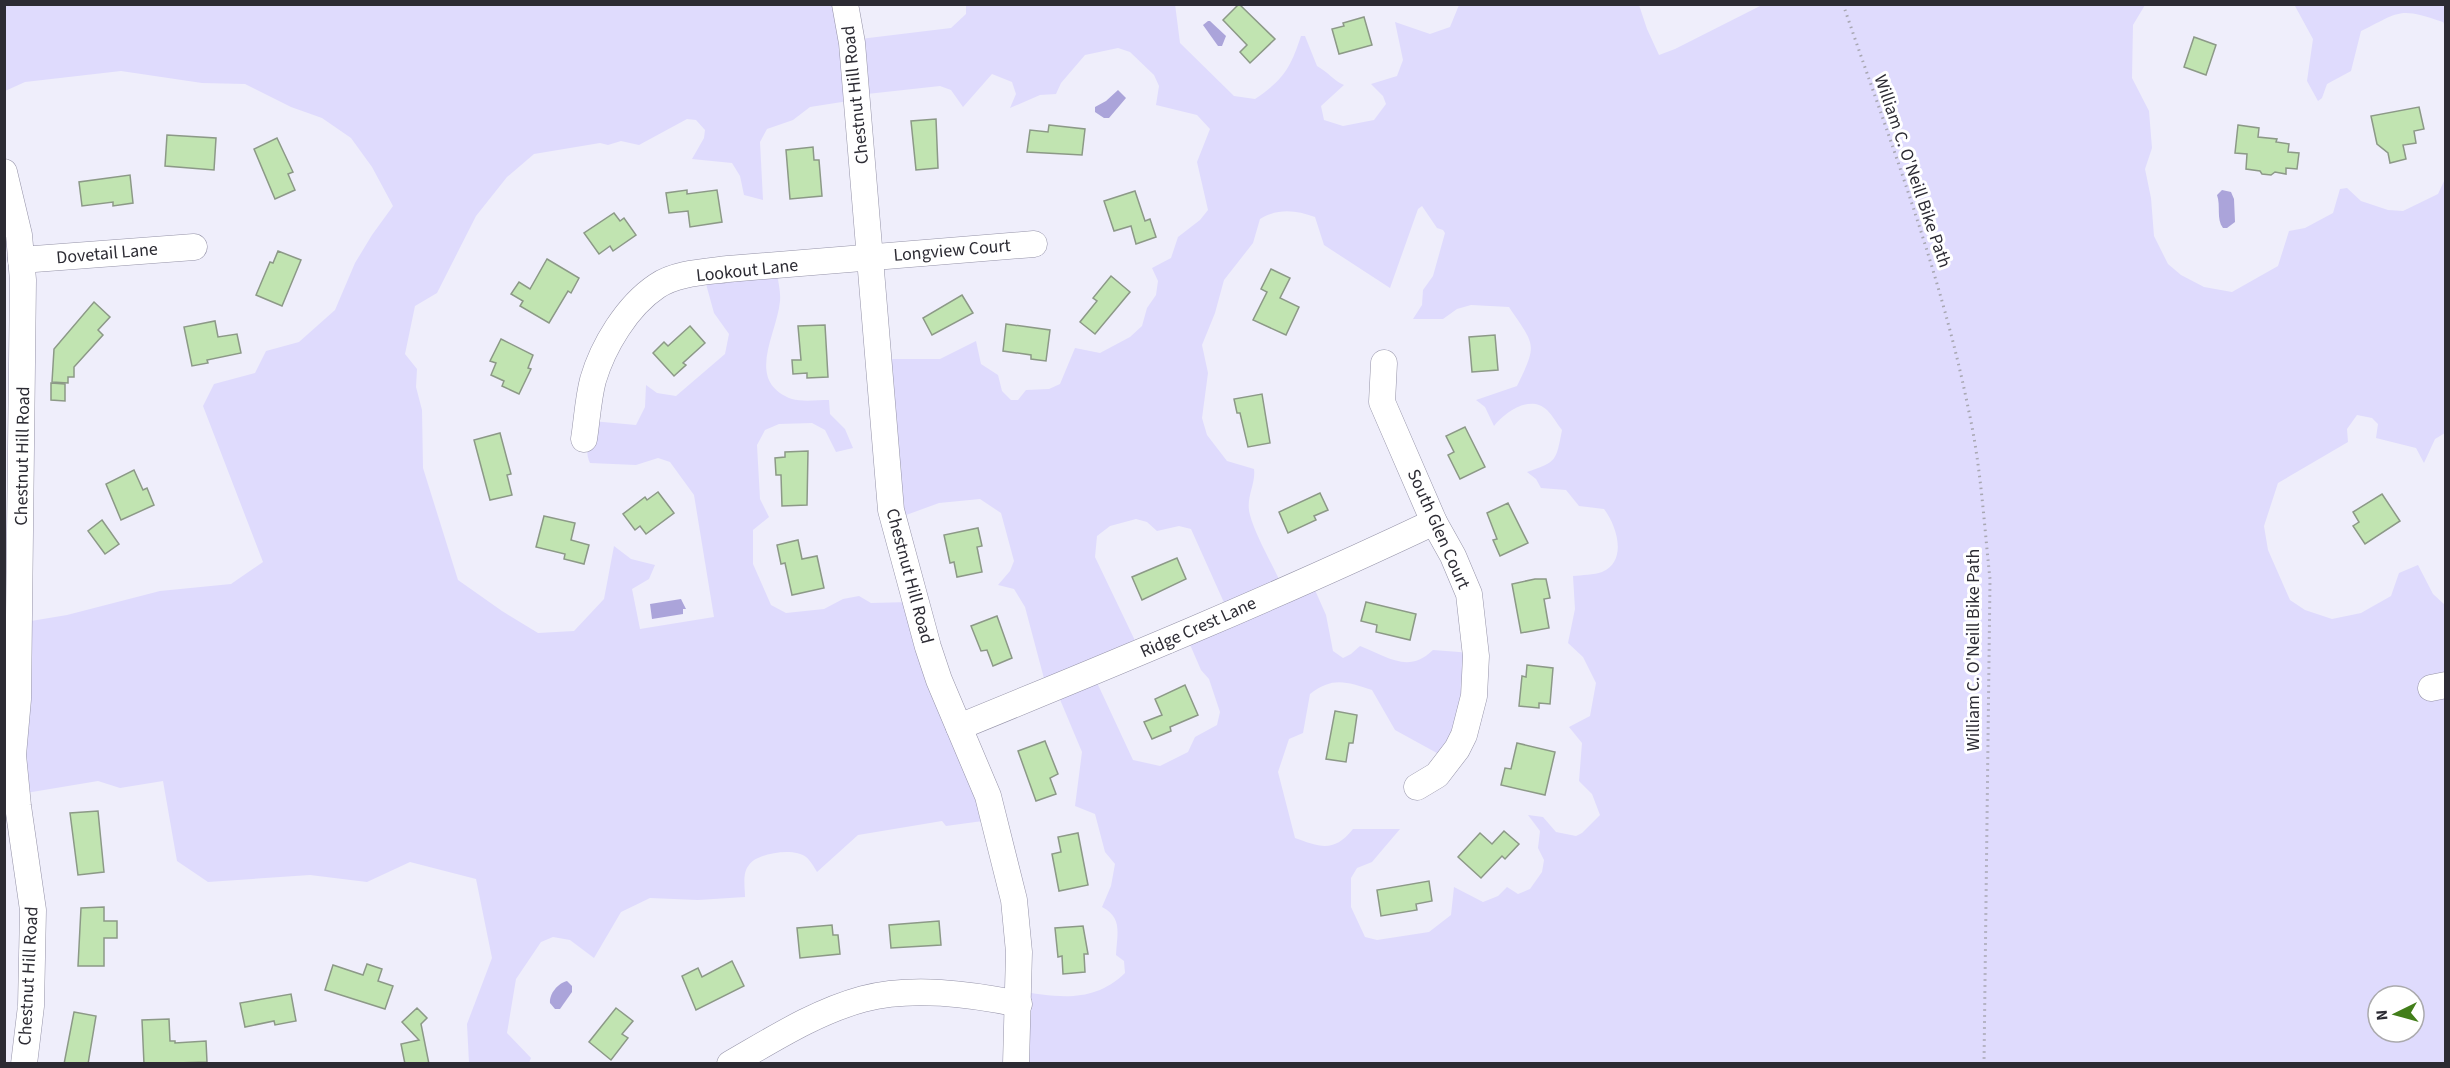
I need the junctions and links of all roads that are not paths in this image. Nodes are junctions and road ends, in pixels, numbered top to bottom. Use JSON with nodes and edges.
{"nodes":[{"id":1,"x":845,"y":4,"type":"edge"},
{"id":2,"x":4,"y":172,"type":"edge"},
{"id":3,"x":1034,"y":244,"type":"dead end"},
{"id":4,"x":194,"y":247,"type":"dead end"},
{"id":5,"x":871,"y":258,"type":"junction"},
{"id":6,"x":21,"y":260,"type":"junction"},
{"id":7,"x":1384,"y":363,"type":"dead end"},
{"id":8,"x":584,"y":439,"type":"dead end"},
{"id":9,"x":1434,"y":522,"type":"junction"},
{"id":10,"x":11,"y":618,"type":"edge"},
{"id":11,"x":959,"y":727,"type":"junction"},
{"id":12,"x":1417,"y":787,"type":"dead end"},
{"id":13,"x":1019,"y":1004,"type":"junction"},
{"id":14,"x":24,"y":1064,"type":"edge"},
{"id":15,"x":730,"y":1064,"type":"edge"},
{"id":16,"x":1016,"y":1064,"type":"edge"}],
"edges":[{"from":1,"to":5,"type":"street","name":"Chestnut Hill Road"},
{"from":2,"to":6,"type":"street","name":"Chestnut Hill Road"},
{"from":3,"to":5,"type":"street","name":"Longview Court"},
{"from":4,"to":6,"type":"street","name":"Dovetail Lane"},
{"from":5,"to":8,"type":"street","name":"Lookout Lane"},
{"from":5,"to":11,"type":"street","name":"Chestnut Hill Road"},
{"from":6,"to":10,"type":"street","name":"Chestnut Hill Road"},
{"from":7,"to":9,"type":"street","name":"South Glen Court"},
{"from":9,"to":11,"type":"street","name":"Ridge Crest Lane"},
{"from":9,"to":12,"type":"street","name":"South Glen Court"},
{"from":10,"to":14,"type":"street","name":"Chestnut Hill Road"},
{"from":11,"to":13,"type":"street","name":"Chestnut Hill Road"},
{"from":13,"to":15,"type":"street"},
{"from":13,"to":16,"type":"street","name":"Chestnut Hill Road"}]}
